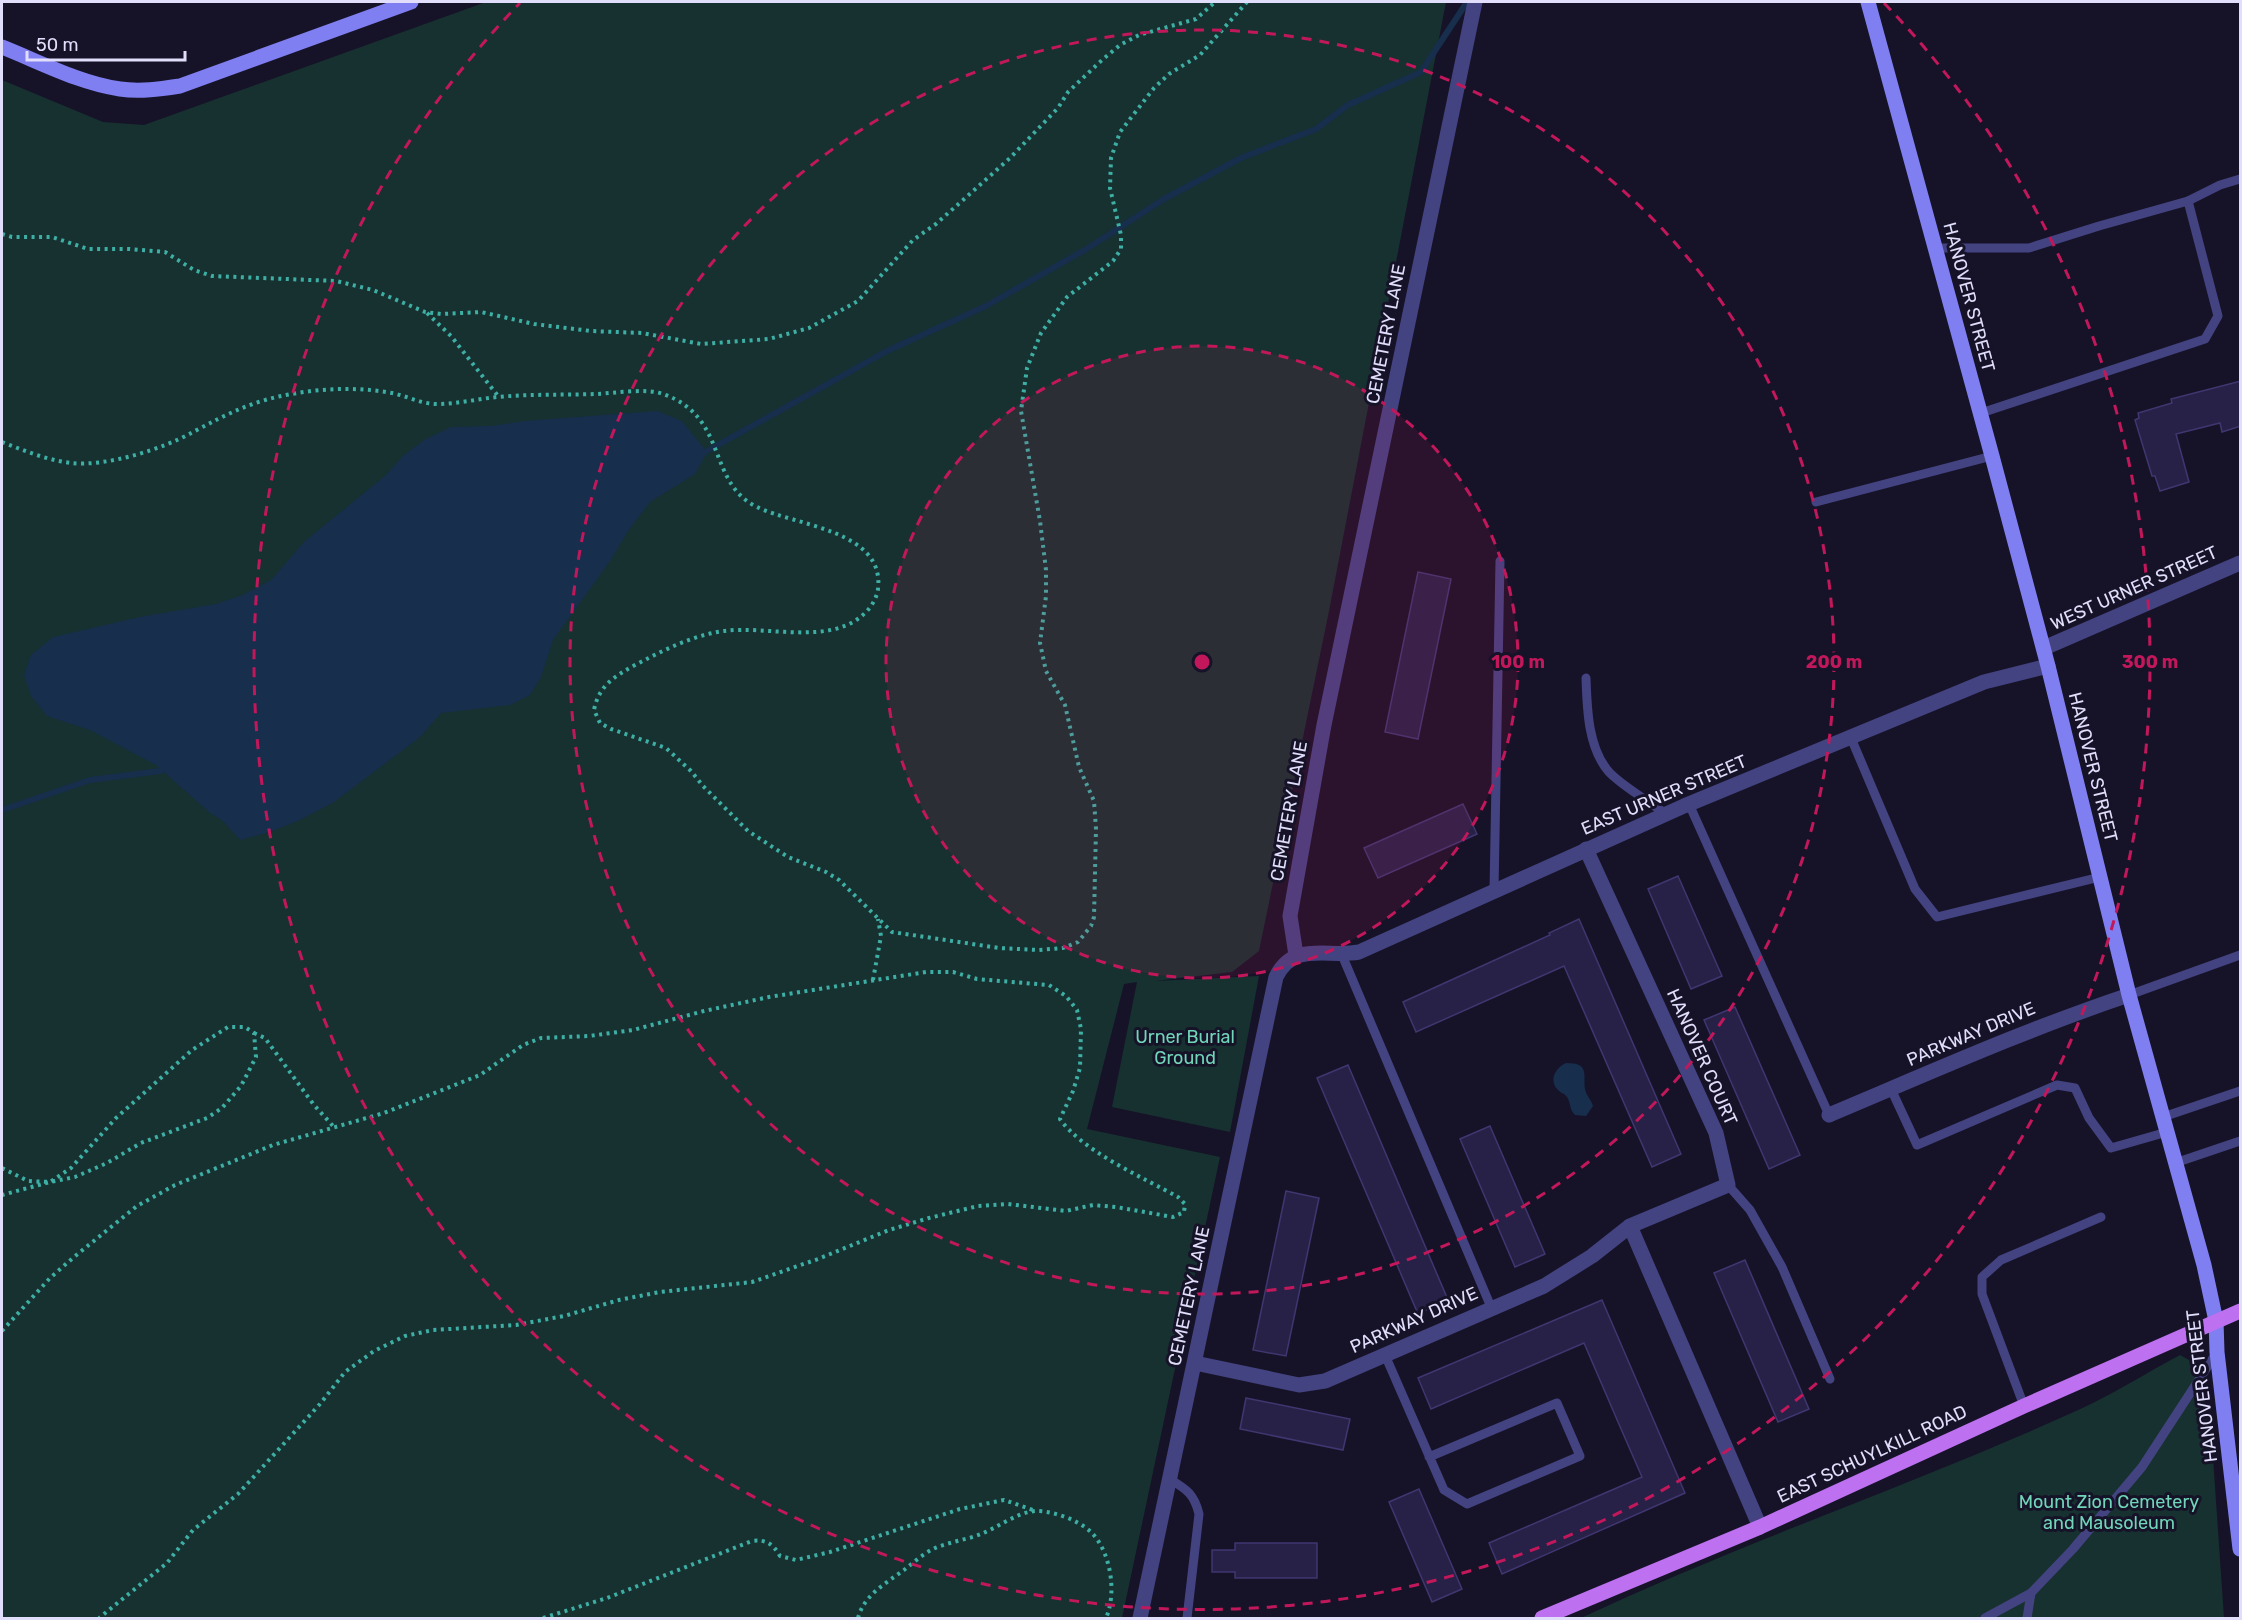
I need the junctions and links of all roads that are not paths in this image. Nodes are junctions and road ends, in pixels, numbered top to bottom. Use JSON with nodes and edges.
{"nodes":[{"id":1,"x":411,"y":2,"type":"edge"},
{"id":2,"x":1475,"y":2,"type":"edge"},
{"id":3,"x":1868,"y":2,"type":"edge"},
{"id":4,"x":2,"y":47,"type":"edge"},
{"id":5,"x":2241,"y":179,"type":"edge"},
{"id":6,"x":2188,"y":201,"type":"junction"},
{"id":7,"x":1935,"y":248,"type":"junction"},
{"id":8,"x":1981,"y":413,"type":"junction"},
{"id":9,"x":1992,"y":456,"type":"junction"},
{"id":10,"x":1816,"y":502,"type":"dead end"},
{"id":11,"x":1500,"y":561,"type":"dead end"},
{"id":12,"x":2241,"y":563,"type":"edge"},
{"id":13,"x":2044,"y":648,"type":"junction"},
{"id":14,"x":2048,"y":666,"type":"junction"},
{"id":15,"x":1586,"y":678,"type":"dead end"},
{"id":16,"x":1851,"y":738,"type":"junction"},
{"id":17,"x":1689,"y":804,"type":"junction"},
{"id":18,"x":1666,"y":814,"type":"junction"},
{"id":19,"x":1586,"y":849,"type":"junction"},
{"id":20,"x":2100,"y":877,"type":"junction"},
{"id":21,"x":1494,"y":891,"type":"junction"},
{"id":22,"x":1296,"y":955,"type":"junction"},
{"id":23,"x":1342,"y":955,"type":"junction"},
{"id":24,"x":2241,"y":955,"type":"edge"},
{"id":25,"x":2129,"y":995,"type":"junction"},
{"id":26,"x":1891,"y":1089,"type":"junction"},
{"id":27,"x":2241,"y":1090,"type":"edge"},
{"id":28,"x":1829,"y":1115,"type":"joint"},
{"id":29,"x":2163,"y":1117,"type":"junction"},
{"id":30,"x":2167,"y":1132,"type":"junction"},
{"id":31,"x":2241,"y":1141,"type":"edge"},
{"id":32,"x":2175,"y":1163,"type":"junction"},
{"id":33,"x":1728,"y":1185,"type":"junction"},
{"id":34,"x":2101,"y":1216,"type":"dead end"},
{"id":35,"x":1630,"y":1226,"type":"junction"},
{"id":36,"x":1491,"y":1307,"type":"junction"},
{"id":37,"x":2241,"y":1311,"type":"edge"},
{"id":38,"x":2217,"y":1321,"type":"junction"},
{"id":39,"x":2217,"y":1352,"type":"junction"},
{"id":40,"x":1385,"y":1355,"type":"junction"},
{"id":41,"x":1196,"y":1363,"type":"junction"},
{"id":42,"x":1830,"y":1379,"type":"dead end"},
{"id":43,"x":2024,"y":1406,"type":"junction"},
{"id":44,"x":1429,"y":1457,"type":"junction"},
{"id":45,"x":2236,"y":1467,"type":"edge"},
{"id":46,"x":1168,"y":1478,"type":"junction"},
{"id":47,"x":1760,"y":1527,"type":"junction"},
{"id":48,"x":2241,"y":1549,"type":"edge"},
{"id":49,"x":2031,"y":1593,"type":"junction"},
{"id":50,"x":1140,"y":1618,"type":"edge"},
{"id":51,"x":1187,"y":1618,"type":"edge"},
{"id":52,"x":1542,"y":1618,"type":"edge"},
{"id":53,"x":1985,"y":1618,"type":"edge"},
{"id":54,"x":2027,"y":1618,"type":"edge"}],
"edges":[{"from":1,"to":4,"type":"main road"},
{"from":2,"to":22,"type":"street","name":"CEMETERY LANE"},
{"from":3,"to":7,"type":"main road","name":"HANOVER STREET"},
{"from":5,"to":6,"type":"lane"},
{"from":6,"to":7,"type":"lane"},
{"from":6,"to":8,"type":"lane"},
{"from":7,"to":8,"type":"main road","name":"HANOVER STREET"},
{"from":8,"to":9,"type":"main road","name":"HANOVER STREET"},
{"from":9,"to":10,"type":"lane"},
{"from":9,"to":13,"type":"main road","name":"HANOVER STREET"},
{"from":11,"to":21,"type":"lane"},
{"from":12,"to":13,"type":"street","name":"WEST URNER STREET"},
{"from":13,"to":14,"type":"main road","name":"HANOVER STREET"},
{"from":14,"to":16,"type":"street","name":"EAST URNER STREET"},
{"from":14,"to":20,"type":"main road","name":"HANOVER STREET"},
{"from":15,"to":18,"type":"lane"},
{"from":16,"to":17,"type":"street","name":"EAST URNER STREET"},
{"from":16,"to":20,"type":"lane"},
{"from":17,"to":18,"type":"street","name":"EAST URNER STREET"},
{"from":17,"to":28,"type":"lane"},
{"from":18,"to":19,"type":"street","name":"EAST URNER STREET"},
{"from":19,"to":21,"type":"street","name":"EAST URNER STREET"},
{"from":19,"to":33,"type":"street","name":"HANOVER COURT"},
{"from":20,"to":25,"type":"main road","name":"HANOVER STREET"},
{"from":21,"to":23,"type":"street","name":"EAST URNER STREET"},
{"from":22,"to":23,"type":"street","name":"EAST URNER STREET"},
{"from":22,"to":41,"type":"street","name":"CEMETERY LANE"},
{"from":23,"to":36,"type":"lane"},
{"from":24,"to":25,"type":"lane"},
{"from":25,"to":26,"type":"street","name":"PARKWAY DRIVE"},
{"from":25,"to":29,"type":"main road","name":"HANOVER STREET"},
{"from":26,"to":28,"type":"street","name":"PARKWAY DRIVE"},
{"from":26,"to":30,"type":"lane"},
{"from":27,"to":29,"type":"lane"},
{"from":29,"to":30,"type":"main road","name":"HANOVER STREET"},
{"from":30,"to":32,"type":"main road","name":"HANOVER STREET"},
{"from":31,"to":32,"type":"lane"},
{"from":32,"to":38,"type":"main road","name":"HANOVER STREET"},
{"from":33,"to":35,"type":"street"},
{"from":33,"to":42,"type":"lane"},
{"from":34,"to":43,"type":"lane"},
{"from":35,"to":36,"type":"street","name":"PARKWAY DRIVE"},
{"from":35,"to":47,"type":"street"},
{"from":36,"to":40,"type":"street","name":"PARKWAY DRIVE"},
{"from":37,"to":38,"type":"main road","name":"EAST SCHUYLKILL ROAD"},
{"from":38,"to":39,"type":"main road","name":"HANOVER STREET"},
{"from":38,"to":43,"type":"main road","name":"EAST SCHUYLKILL ROAD"},
{"from":39,"to":45,"type":"main road","name":"HANOVER STREET"},
{"from":39,"to":49,"type":"lane"},
{"from":40,"to":41,"type":"street","name":"PARKWAY DRIVE"},
{"from":40,"to":44,"type":"lane"},
{"from":41,"to":46,"type":"street","name":"CEMETERY LANE"},
{"from":43,"to":47,"type":"main road","name":"EAST SCHUYLKILL ROAD"},
{"from":44,"to":44,"type":"lane"},
{"from":45,"to":48,"type":"main road","name":"HANOVER STREET"},
{"from":46,"to":50,"type":"street","name":"CEMETERY LANE"},
{"from":46,"to":51,"type":"lane"},
{"from":47,"to":52,"type":"main road","name":"EAST SCHUYLKILL ROAD"},
{"from":49,"to":53,"type":"lane"},
{"from":49,"to":54,"type":"lane"}]}
